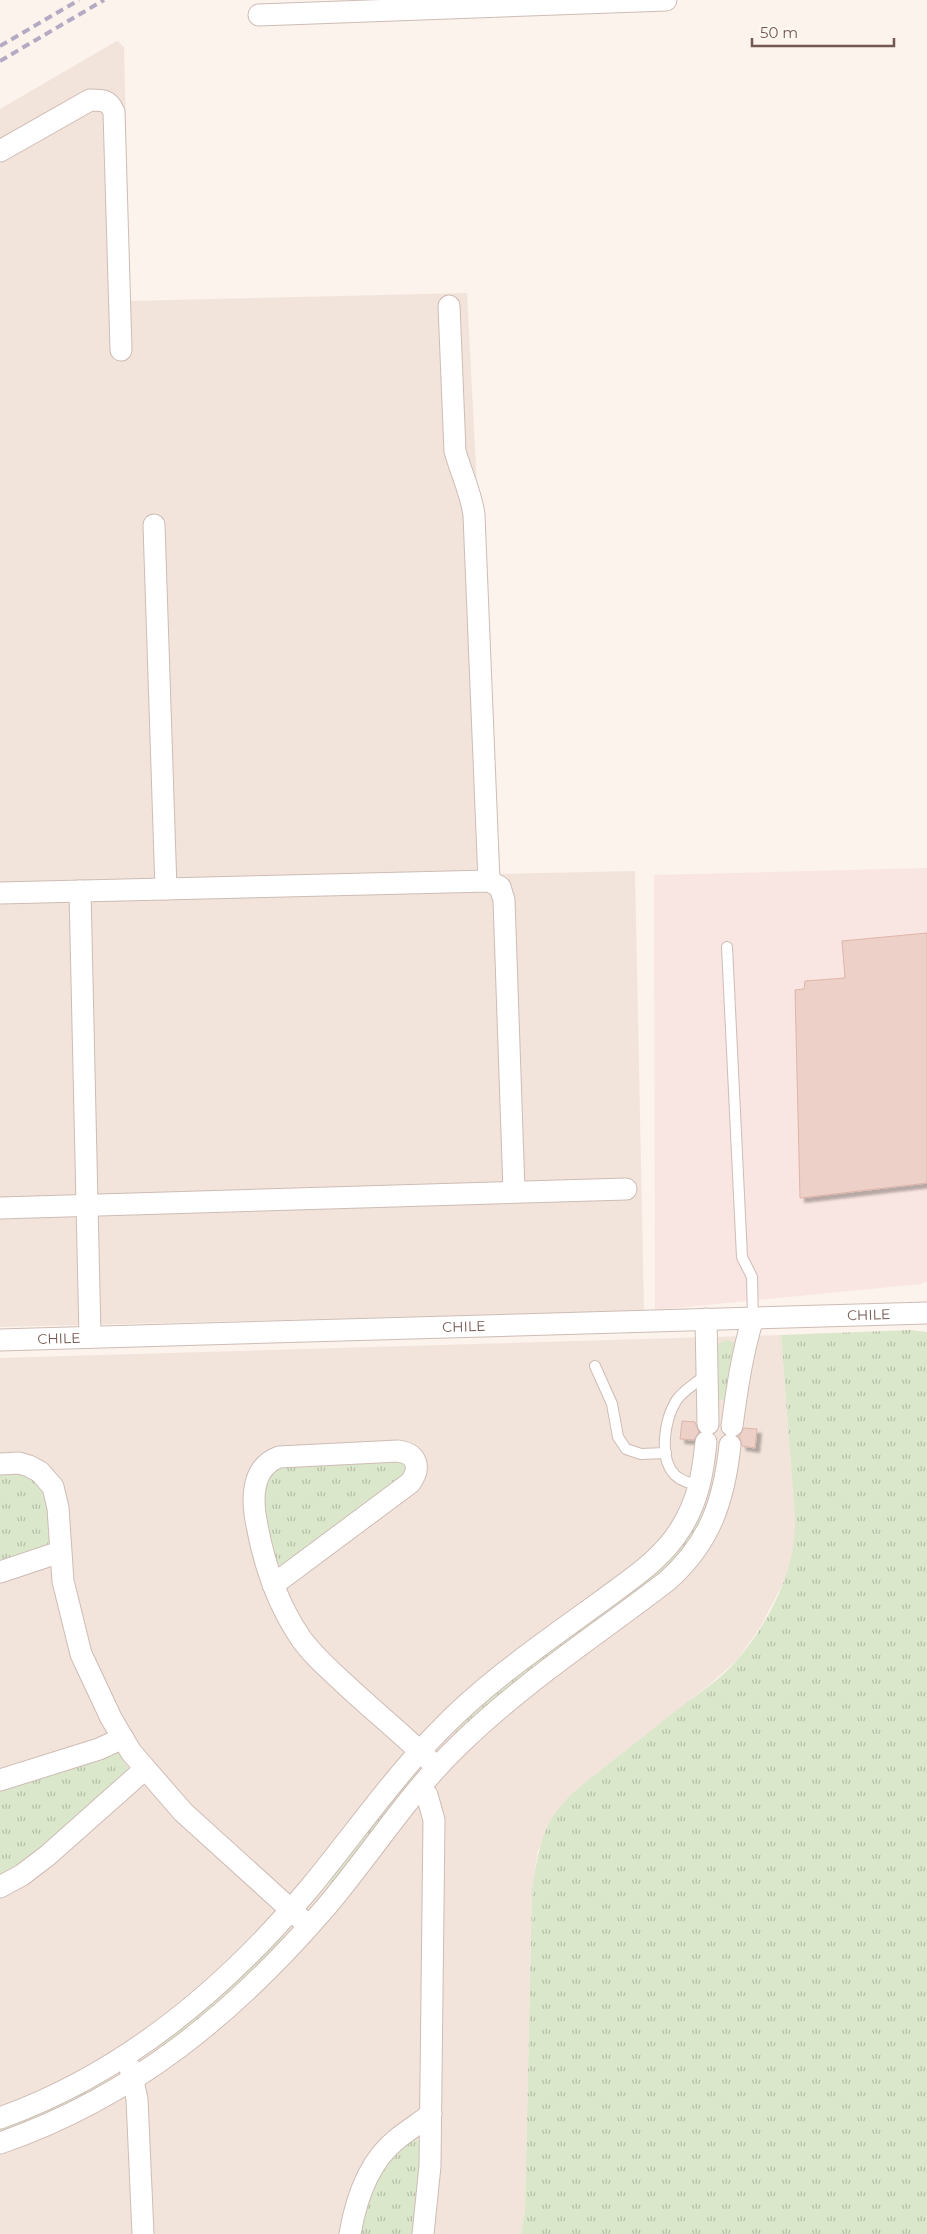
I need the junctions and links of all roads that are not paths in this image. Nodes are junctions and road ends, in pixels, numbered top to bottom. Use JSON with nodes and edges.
{"nodes":[{"id":1,"x":666,"y":0,"type":"edge"},
{"id":2,"x":259,"y":15,"type":"dead end"},
{"id":3,"x":0,"y":151,"type":"edge"},
{"id":4,"x":449,"y":306,"type":"dead end"},
{"id":5,"x":121,"y":350,"type":"dead end"},
{"id":6,"x":154,"y":525,"type":"dead end"},
{"id":7,"x":488,"y":881,"type":"junction"},
{"id":8,"x":166,"y":889,"type":"junction"},
{"id":9,"x":80,"y":892,"type":"junction"},
{"id":10,"x":0,"y":893,"type":"edge"},
{"id":11,"x":727,"y":947,"type":"dead end"},
{"id":12,"x":626,"y":1189,"type":"dead end"},
{"id":13,"x":514,"y":1191,"type":"junction"},
{"id":14,"x":87,"y":1205,"type":"junction"},
{"id":15,"x":0,"y":1208,"type":"edge"},
{"id":16,"x":927,"y":1313,"type":"edge"},
{"id":17,"x":753,"y":1318,"type":"junction"},
{"id":18,"x":706,"y":1319,"type":"junction"},
{"id":19,"x":90,"y":1337,"type":"junction"},
{"id":20,"x":0,"y":1340,"type":"edge"},
{"id":21,"x":596,"y":1366,"type":"dead end"},
{"id":22,"x":708,"y":1372,"type":"junction"},
{"id":23,"x":708,"y":1425,"type":"junction"},
{"id":24,"x":732,"y":1427,"type":"junction"},
{"id":25,"x":666,"y":1453,"type":"junction"},
{"id":26,"x":0,"y":1464,"type":"edge"},
{"id":27,"x":700,"y":1485,"type":"junction"},
{"id":28,"x":722,"y":1505,"type":"junction"},
{"id":29,"x":60,"y":1552,"type":"junction"},
{"id":30,"x":0,"y":1572,"type":"edge"},
{"id":31,"x":273,"y":1585,"type":"junction"},
{"id":32,"x":123,"y":1738,"type":"junction"},
{"id":33,"x":420,"y":1751,"type":"junction"},
{"id":34,"x":438,"y":1768,"type":"junction"},
{"id":35,"x":145,"y":1769,"type":"junction"},
{"id":36,"x":0,"y":1780,"type":"edge"},
{"id":37,"x":419,"y":1788,"type":"junction"},
{"id":38,"x":0,"y":1887,"type":"edge"},
{"id":39,"x":290,"y":1910,"type":"junction"},
{"id":40,"x":308,"y":1926,"type":"junction"},
{"id":41,"x":125,"y":2056,"type":"junction"},
{"id":42,"x":134,"y":2079,"type":"junction"},
{"id":43,"x":431,"y":2114,"type":"junction"},
{"id":44,"x":0,"y":2118,"type":"edge"},
{"id":45,"x":0,"y":2143,"type":"edge"},
{"id":46,"x":143,"y":2234,"type":"edge"},
{"id":47,"x":350,"y":2234,"type":"edge"},
{"id":48,"x":424,"y":2234,"type":"edge"}],
"edges":[{"from":1,"to":2,"type":"street"},
{"from":3,"to":5,"type":"street"},
{"from":4,"to":7,"type":"street"},
{"from":6,"to":8,"type":"street"},
{"from":7,"to":8,"type":"street"},
{"from":7,"to":13,"type":"street"},
{"from":8,"to":9,"type":"street"},
{"from":9,"to":10,"type":"street"},
{"from":9,"to":14,"type":"street"},
{"from":11,"to":17,"type":"lane"},
{"from":12,"to":13,"type":"street"},
{"from":13,"to":14,"type":"street"},
{"from":14,"to":15,"type":"street"},
{"from":14,"to":19,"type":"street"},
{"from":16,"to":17,"type":"street","name":"CHILE"},
{"from":17,"to":18,"type":"street","name":"CHILE"},
{"from":17,"to":24,"type":"street"},
{"from":18,"to":19,"type":"street","name":"CHILE"},
{"from":18,"to":22,"type":"street"},
{"from":19,"to":20,"type":"street","name":"CHILE"},
{"from":21,"to":25,"type":"lane"},
{"from":22,"to":23,"type":"street"},
{"from":22,"to":25,"type":"lane"},
{"from":23,"to":24,"type":"street"},
{"from":23,"to":27,"type":"street"},
{"from":24,"to":28,"type":"street"},
{"from":25,"to":27,"type":"lane"},
{"from":26,"to":29,"type":"street"},
{"from":27,"to":28,"type":"street"},
{"from":27,"to":33,"type":"street"},
{"from":28,"to":34,"type":"street"},
{"from":29,"to":30,"type":"street"},
{"from":29,"to":32,"type":"street"},
{"from":31,"to":31,"type":"street"},
{"from":31,"to":33,"type":"street"},
{"from":32,"to":35,"type":"street"},
{"from":32,"to":36,"type":"street"},
{"from":33,"to":34,"type":"street"},
{"from":33,"to":39,"type":"street"},
{"from":34,"to":37,"type":"street"},
{"from":35,"to":38,"type":"street"},
{"from":35,"to":39,"type":"street"},
{"from":37,"to":40,"type":"street"},
{"from":37,"to":43,"type":"street"},
{"from":39,"to":40,"type":"street"},
{"from":39,"to":41,"type":"street"},
{"from":40,"to":42,"type":"street"},
{"from":41,"to":42,"type":"street"},
{"from":41,"to":44,"type":"street"},
{"from":42,"to":45,"type":"street"},
{"from":42,"to":46,"type":"street"},
{"from":43,"to":47,"type":"street"},
{"from":43,"to":48,"type":"street"}]}
